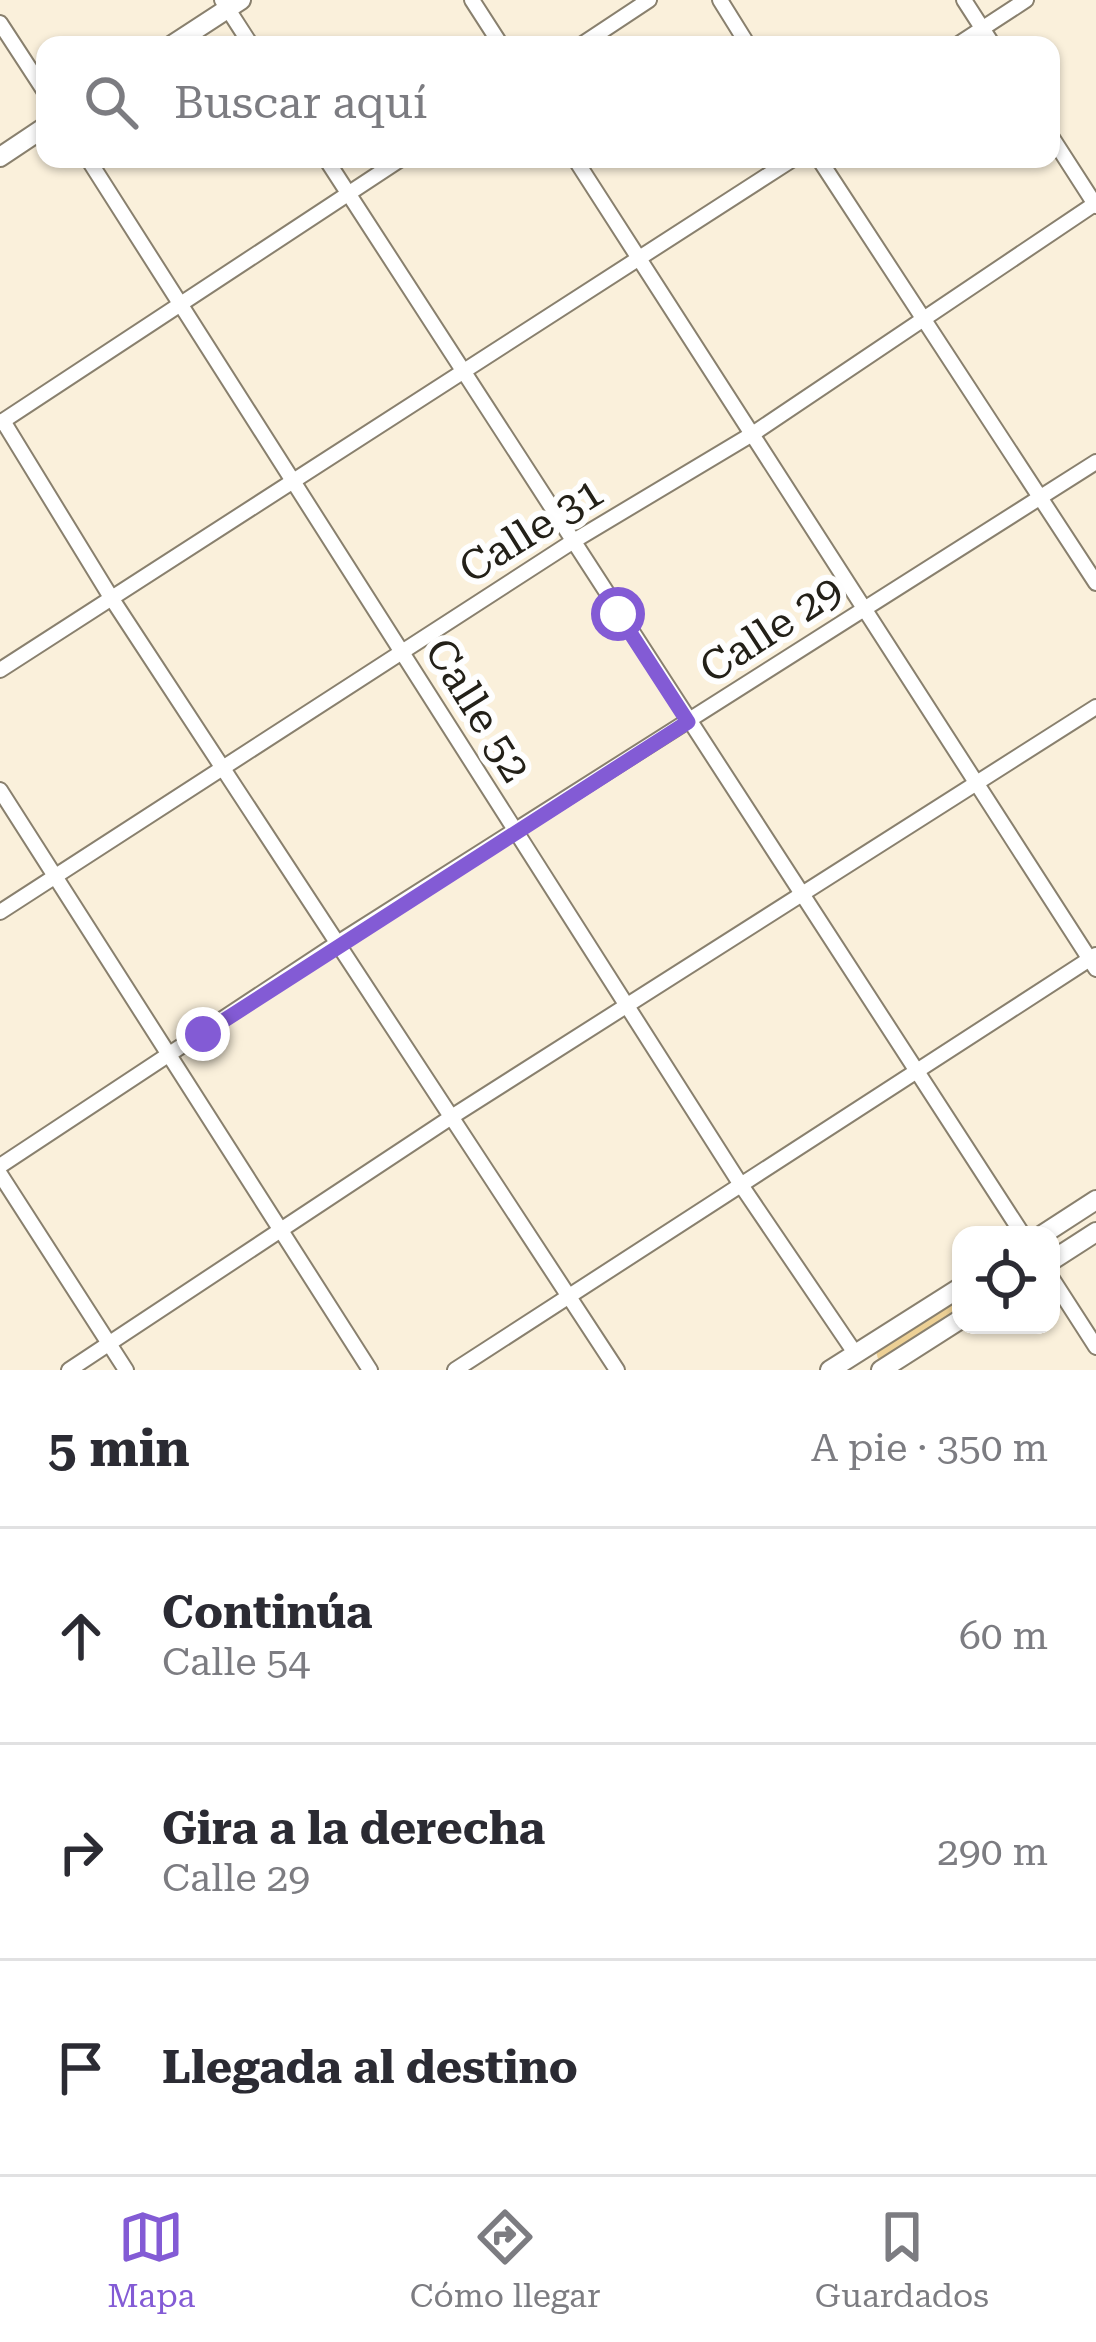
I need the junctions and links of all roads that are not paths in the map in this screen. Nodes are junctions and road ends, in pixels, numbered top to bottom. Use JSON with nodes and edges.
{"nodes":[{"id":1,"x":472,"y":0,"type":"edge"},
{"id":2,"x":649,"y":0,"type":"edge"},
{"id":3,"x":720,"y":0,"type":"edge"},
{"id":4,"x":964,"y":0,"type":"edge"},
{"id":5,"x":1026,"y":0,"type":"edge"},
{"id":6,"x":230,"y":3,"type":"edge"},
{"id":7,"x":0,"y":23,"type":"edge"},
{"id":8,"x":982,"y":28,"type":"junction"},
{"id":9,"x":184,"y":36,"type":"edge"},
{"id":10,"x":246,"y":36,"type":"edge"},
{"id":11,"x":495,"y":36,"type":"edge"},
{"id":12,"x":595,"y":36,"type":"edge"},
{"id":13,"x":742,"y":36,"type":"edge"},
{"id":14,"x":970,"y":36,"type":"edge"},
{"id":15,"x":987,"y":36,"type":"edge"},
{"id":16,"x":36,"y":78,"type":"edge"},
{"id":17,"x":36,"y":133,"type":"edge"},
{"id":18,"x":1060,"y":150,"type":"edge"},
{"id":19,"x":0,"y":157,"type":"edge"},
{"id":20,"x":94,"y":168,"type":"edge"},
{"id":21,"x":332,"y":168,"type":"edge"},
{"id":22,"x":386,"y":168,"type":"edge"},
{"id":23,"x":581,"y":168,"type":"edge"},
{"id":24,"x":780,"y":168,"type":"edge"},
{"id":25,"x":825,"y":168,"type":"edge"},
{"id":26,"x":347,"y":192,"type":"junction"},
{"id":27,"x":1096,"y":204,"type":"edge"},
{"id":28,"x":638,"y":256,"type":"junction"},
{"id":29,"x":180,"y":304,"type":"junction"},
{"id":30,"x":923,"y":317,"type":"junction"},
{"id":31,"x":460,"y":369,"type":"junction"},
{"id":32,"x":2,"y":422,"type":"edge"},
{"id":33,"x":754,"y":433,"type":"junction"},
{"id":34,"x":1096,"y":462,"type":"edge"},
{"id":35,"x":293,"y":478,"type":"junction"},
{"id":36,"x":1041,"y":498,"type":"junction"},
{"id":37,"x":572,"y":542,"type":"junction"},
{"id":38,"x":1096,"y":583,"type":"edge"},
{"id":39,"x":112,"y":599,"type":"junction"},
{"id":40,"x":863,"y":608,"type":"junction"},
{"id":41,"x":402,"y":652,"type":"junction"},
{"id":42,"x":0,"y":670,"type":"edge"},
{"id":43,"x":1096,"y":707,"type":"edge"},
{"id":44,"x":688,"y":722,"type":"junction"},
{"id":45,"x":224,"y":768,"type":"junction"},
{"id":46,"x":976,"y":782,"type":"junction"},
{"id":47,"x":0,"y":790,"type":"edge"},
{"id":48,"x":517,"y":832,"type":"junction"},
{"id":49,"x":54,"y":876,"type":"junction"},
{"id":50,"x":802,"y":898,"type":"junction"},
{"id":51,"x":0,"y":912,"type":"edge"},
{"id":52,"x":336,"y":944,"type":"junction"},
{"id":53,"x":1094,"y":961,"type":"edge"},
{"id":54,"x":628,"y":1007,"type":"junction"},
{"id":55,"x":170,"y":1057,"type":"junction"},
{"id":56,"x":916,"y":1072,"type":"junction"},
{"id":57,"x":453,"y":1116,"type":"junction"},
{"id":58,"x":0,"y":1170,"type":"edge"},
{"id":59,"x":741,"y":1185,"type":"junction"},
{"id":60,"x":1096,"y":1200,"type":"edge"},
{"id":61,"x":1017,"y":1226,"type":"edge"},
{"id":62,"x":1056,"y":1226,"type":"edge"},
{"id":63,"x":281,"y":1232,"type":"junction"},
{"id":64,"x":1096,"y":1232,"type":"edge"},
{"id":65,"x":1060,"y":1255,"type":"edge"},
{"id":66,"x":1060,"y":1291,"type":"edge"},
{"id":67,"x":952,"y":1293,"type":"edge"},
{"id":68,"x":568,"y":1297,"type":"junction"},
{"id":69,"x":952,"y":1325,"type":"edge"},
{"id":70,"x":109,"y":1344,"type":"junction"},
{"id":71,"x":1096,"y":1346,"type":"edge"},
{"id":72,"x":861,"y":1362,"type":"edge"},
{"id":73,"x":69,"y":1370,"type":"edge"},
{"id":74,"x":126,"y":1370,"type":"edge"},
{"id":75,"x":370,"y":1370,"type":"edge"},
{"id":76,"x":454,"y":1370,"type":"edge"},
{"id":77,"x":616,"y":1370,"type":"edge"},
{"id":78,"x":830,"y":1370,"type":"edge"},
{"id":79,"x":881,"y":1370,"type":"edge"}],
"edges":[{"from":1,"to":11,"type":"street"},
{"from":2,"to":12,"type":"street"},
{"from":3,"to":13,"type":"street"},
{"from":4,"to":8,"type":"street"},
{"from":5,"to":8,"type":"street"},
{"from":6,"to":9,"type":"main road"},
{"from":6,"to":10,"type":"street"},
{"from":7,"to":16,"type":"street"},
{"from":8,"to":14,"type":"street"},
{"from":8,"to":15,"type":"street"},
{"from":17,"to":19,"type":"main road"},
{"from":18,"to":27,"type":"street"},
{"from":20,"to":29,"type":"street","name":"Calle 52"},
{"from":21,"to":26,"type":"street"},
{"from":22,"to":26,"type":"street"},
{"from":23,"to":28,"type":"street"},
{"from":24,"to":28,"type":"street"},
{"from":25,"to":30,"type":"street"},
{"from":26,"to":29,"type":"street"},
{"from":26,"to":31,"type":"street"},
{"from":27,"to":30,"type":"street","name":"Calle 31"},
{"from":28,"to":31,"type":"street"},
{"from":28,"to":33,"type":"street"},
{"from":29,"to":32,"type":"street"},
{"from":29,"to":35,"type":"street","name":"Calle 52"},
{"from":30,"to":33,"type":"street","name":"Calle 31"},
{"from":30,"to":36,"type":"street"},
{"from":31,"to":35,"type":"street"},
{"from":31,"to":37,"type":"street"},
{"from":32,"to":39,"type":"street"},
{"from":33,"to":37,"type":"street","name":"Calle 31"},
{"from":33,"to":40,"type":"street"},
{"from":34,"to":36,"type":"street","name":"Calle 29"},
{"from":35,"to":39,"type":"street"},
{"from":35,"to":41,"type":"street","name":"Calle 52"},
{"from":36,"to":38,"type":"street"},
{"from":36,"to":40,"type":"street","name":"Calle 29"},
{"from":37,"to":41,"type":"street","name":"Calle 31"},
{"from":37,"to":44,"type":"street"},
{"from":39,"to":42,"type":"street"},
{"from":39,"to":45,"type":"street"},
{"from":40,"to":44,"type":"street","name":"Calle 29"},
{"from":40,"to":46,"type":"street"},
{"from":41,"to":45,"type":"street","name":"Calle 31"},
{"from":41,"to":48,"type":"street","name":"Calle 52"},
{"from":43,"to":46,"type":"street"},
{"from":44,"to":48,"type":"street","name":"Calle 29"},
{"from":44,"to":50,"type":"street"},
{"from":45,"to":49,"type":"street","name":"Calle 31"},
{"from":45,"to":52,"type":"street"},
{"from":46,"to":50,"type":"street"},
{"from":46,"to":53,"type":"street"},
{"from":47,"to":49,"type":"street"},
{"from":48,"to":52,"type":"street","name":"Calle 29"},
{"from":48,"to":54,"type":"street","name":"Calle 52"},
{"from":49,"to":51,"type":"street","name":"Calle 31"},
{"from":49,"to":55,"type":"street"},
{"from":50,"to":54,"type":"street"},
{"from":50,"to":56,"type":"street"},
{"from":52,"to":55,"type":"street","name":"Calle 29"},
{"from":52,"to":57,"type":"street"},
{"from":53,"to":56,"type":"street"},
{"from":54,"to":57,"type":"street"},
{"from":54,"to":59,"type":"street","name":"Calle 52"},
{"from":55,"to":58,"type":"street","name":"Calle 29"},
{"from":55,"to":63,"type":"street"},
{"from":56,"to":59,"type":"street"},
{"from":56,"to":61,"type":"street"},
{"from":57,"to":63,"type":"street"},
{"from":57,"to":68,"type":"street"},
{"from":58,"to":70,"type":"street"},
{"from":59,"to":68,"type":"street"},
{"from":59,"to":72,"type":"street","name":"Calle 52"},
{"from":60,"to":62,"type":"main road"},
{"from":63,"to":70,"type":"street"},
{"from":63,"to":75,"type":"street"},
{"from":64,"to":65,"type":"main road"},
{"from":66,"to":71,"type":"street"},
{"from":67,"to":72,"type":"main road"},
{"from":68,"to":76,"type":"street"},
{"from":68,"to":77,"type":"street"},
{"from":69,"to":79,"type":"main road"},
{"from":70,"to":73,"type":"street"},
{"from":70,"to":74,"type":"street"},
{"from":72,"to":78,"type":"main road"}]}
